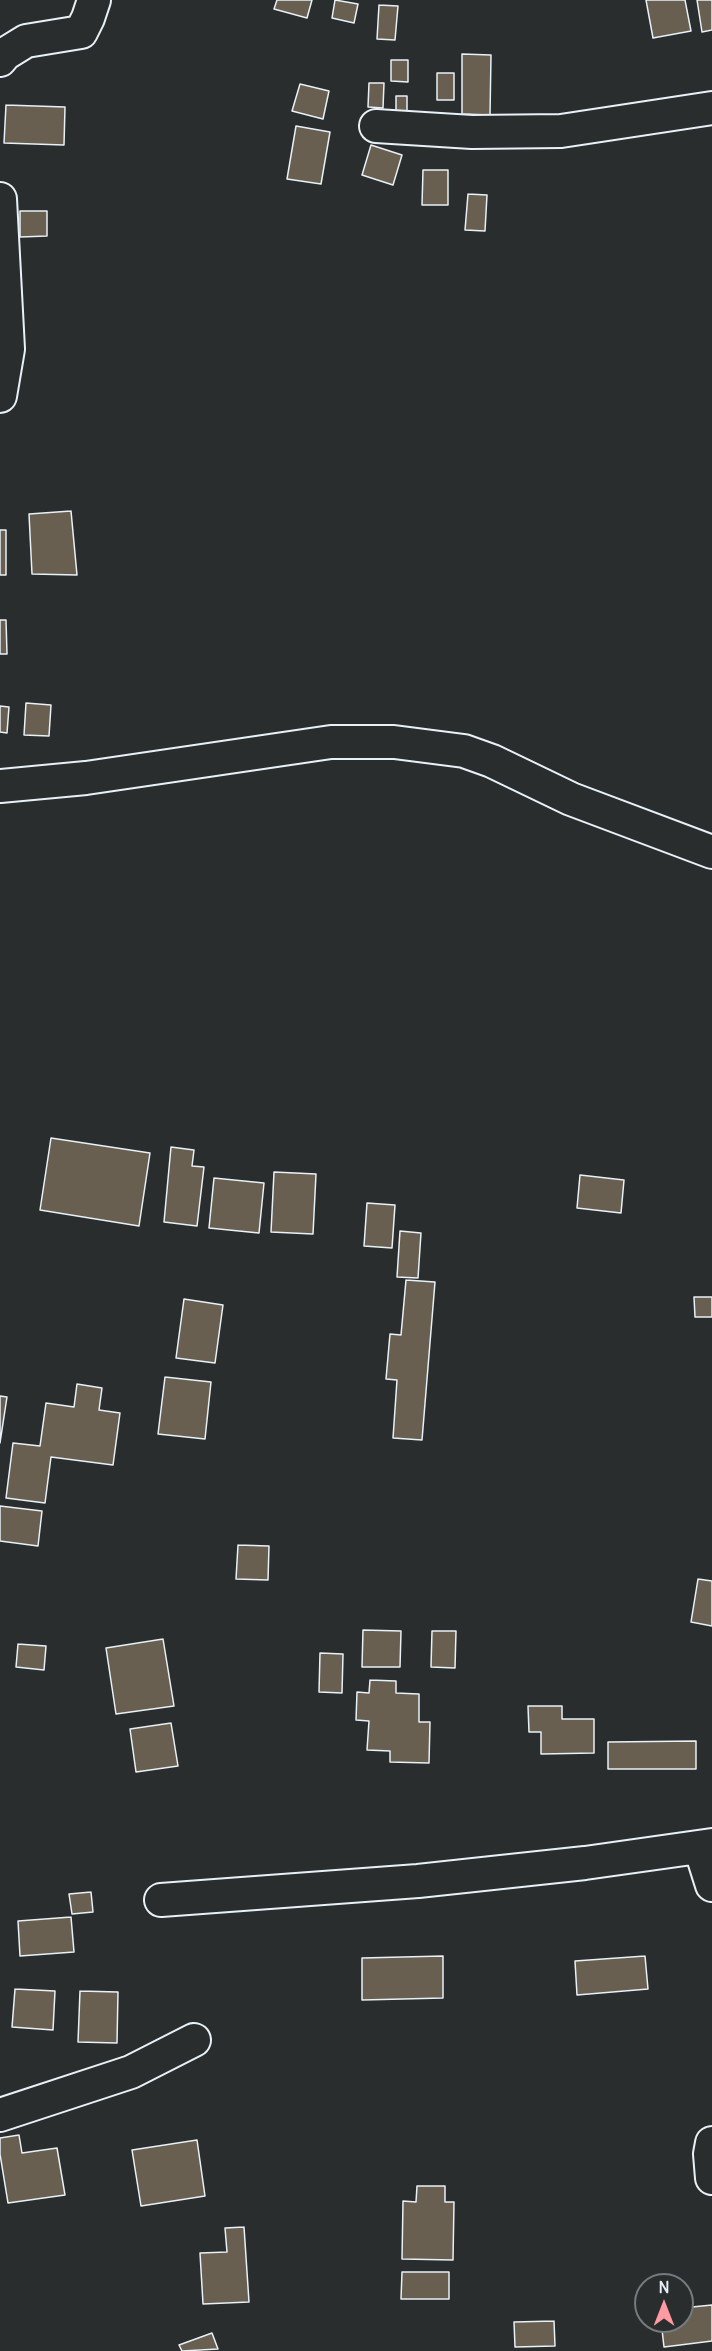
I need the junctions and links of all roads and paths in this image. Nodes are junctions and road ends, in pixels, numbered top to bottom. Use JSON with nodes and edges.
{"nodes":[{"id":1,"x":94,"y":0,"type":"edge"},
{"id":2,"x":0,"y":60,"type":"edge"},
{"id":3,"x":712,"y":108,"type":"edge"},
{"id":4,"x":376,"y":126,"type":"dead end"},
{"id":5,"x":0,"y":199,"type":"edge"},
{"id":6,"x":0,"y":396,"type":"edge"},
{"id":7,"x":0,"y":786,"type":"edge"},
{"id":8,"x":712,"y":852,"type":"edge"},
{"id":9,"x":706,"y":1846,"type":"edge"},
{"id":10,"x":712,"y":1885,"type":"edge"},
{"id":11,"x":161,"y":1900,"type":"dead end"},
{"id":12,"x":194,"y":2040,"type":"dead end"},
{"id":13,"x":0,"y":2115,"type":"edge"},
{"id":14,"x":712,"y":2143,"type":"edge"},
{"id":15,"x":712,"y":2178,"type":"edge"}],
"edges":[{"from":1,"to":2,"type":"street"},
{"from":3,"to":4,"type":"street"},
{"from":5,"to":6,"type":"street"},
{"from":7,"to":8,"type":"street"},
{"from":9,"to":10,"type":"street"},
{"from":9,"to":11,"type":"street"},
{"from":12,"to":13,"type":"street"},
{"from":14,"to":15,"type":"street"}]}
